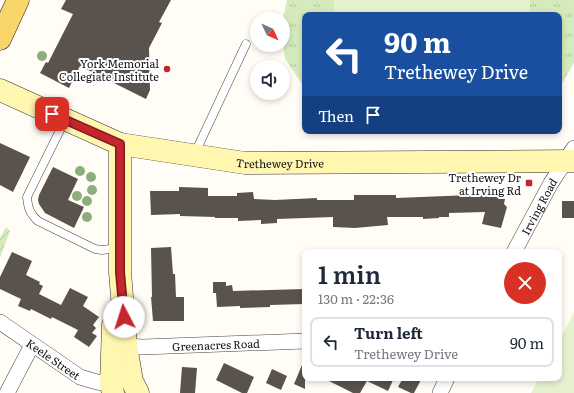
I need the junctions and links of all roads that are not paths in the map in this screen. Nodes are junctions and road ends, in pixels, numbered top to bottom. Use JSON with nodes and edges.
{"nodes":[{"id":1,"x":4,"y":0,"type":"edge"},
{"id":2,"x":18,"y":0,"type":"edge"},
{"id":3,"x":0,"y":9,"type":"edge"},
{"id":4,"x":0,"y":39,"type":"edge"},
{"id":5,"x":246,"y":44,"type":"dead end"},
{"id":6,"x":0,"y":90,"type":"edge"},
{"id":7,"x":65,"y":120,"type":"junction"},
{"id":8,"x":120,"y":144,"type":"junction"},
{"id":9,"x":194,"y":156,"type":"junction"},
{"id":10,"x":571,"y":157,"type":"edge"},
{"id":11,"x":120,"y":248,"type":"junction"},
{"id":12,"x":516,"y":249,"type":"edge"},
{"id":13,"x":120,"y":272,"type":"junction"},
{"id":14,"x":0,"y":322,"type":"edge"},
{"id":15,"x":302,"y":341,"type":"edge"},
{"id":16,"x":32,"y":345,"type":"junction"},
{"id":17,"x":126,"y":346,"type":"junction"},
{"id":18,"x":446,"y":381,"type":"edge"},
{"id":19,"x":112,"y":388,"type":"edge"},
{"id":20,"x":7,"y":393,"type":"edge"},
{"id":21,"x":138,"y":393,"type":"edge"},
{"id":22,"x":440,"y":393,"type":"edge"}],
"edges":[{"from":1,"to":3,"type":"main road"},
{"from":2,"to":4,"type":"main road"},
{"from":5,"to":9,"type":"lane"},
{"from":6,"to":7,"type":"main road","name":"Trethewey Drive"},
{"from":7,"to":8,"type":"main road","name":"Trethewey Drive"},
{"from":7,"to":11,"type":"lane"},
{"from":8,"to":9,"type":"main road","name":"Trethewey Drive"},
{"from":8,"to":11,"type":"main road"},
{"from":9,"to":10,"type":"main road","name":"Trethewey Drive"},
{"from":10,"to":12,"type":"street","name":"Irving Road"},
{"from":11,"to":13,"type":"main road"},
{"from":13,"to":17,"type":"main road"},
{"from":13,"to":19,"type":"main road"},
{"from":14,"to":16,"type":"street","name":"Keele Street"},
{"from":15,"to":17,"type":"street","name":"Greenacres Road"},
{"from":16,"to":19,"type":"street","name":"Keele Street"},
{"from":16,"to":20,"type":"street"},
{"from":17,"to":21,"type":"main road"},
{"from":18,"to":22,"type":"street"}]}
